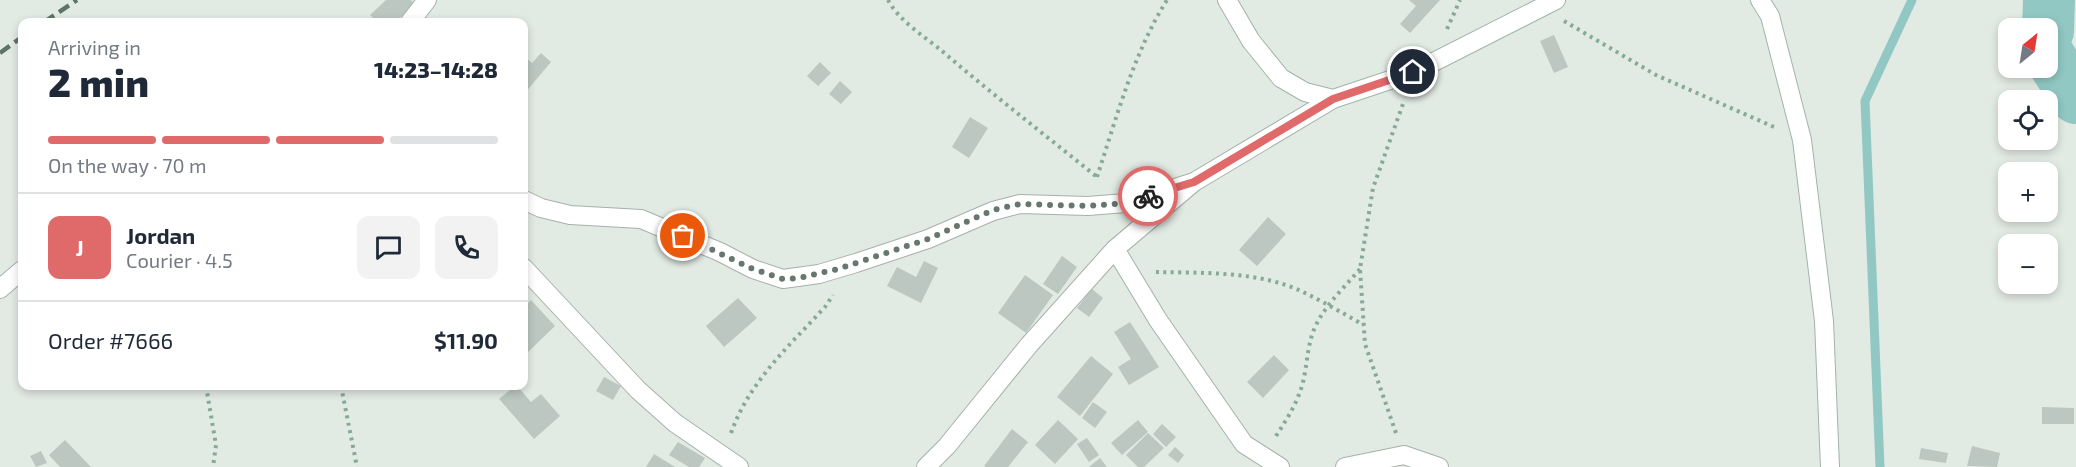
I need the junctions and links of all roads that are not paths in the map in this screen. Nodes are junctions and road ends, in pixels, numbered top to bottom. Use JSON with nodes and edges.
{"nodes":[{"id":1,"x":427,"y":0,"type":"edge"},
{"id":2,"x":1227,"y":0,"type":"edge"},
{"id":3,"x":1760,"y":0,"type":"edge"},
{"id":4,"x":1549,"y":4,"type":"edge"},
{"id":5,"x":413,"y":18,"type":"edge"},
{"id":6,"x":1333,"y":99,"type":"junction"},
{"id":7,"x":1194,"y":182,"type":"junction"},
{"id":8,"x":528,"y":202,"type":"edge"},
{"id":9,"x":1115,"y":249,"type":"junction"},
{"id":10,"x":528,"y":272,"type":"edge"},
{"id":11,"x":18,"y":273,"type":"edge"},
{"id":12,"x":0,"y":289,"type":"edge"},
{"id":13,"x":739,"y":467,"type":"edge"},
{"id":14,"x":926,"y":467,"type":"edge"},
{"id":15,"x":1280,"y":467,"type":"edge"},
{"id":16,"x":1345,"y":467,"type":"edge"},
{"id":17,"x":1439,"y":467,"type":"edge"},
{"id":18,"x":1830,"y":467,"type":"edge"}],
"edges":[{"from":1,"to":5,"type":"street"},
{"from":2,"to":6,"type":"street"},
{"from":3,"to":18,"type":"street"},
{"from":4,"to":6,"type":"street"},
{"from":6,"to":7,"type":"street"},
{"from":7,"to":8,"type":"street"},
{"from":7,"to":9,"type":"street"},
{"from":9,"to":14,"type":"street"},
{"from":9,"to":15,"type":"street"},
{"from":10,"to":13,"type":"street"},
{"from":11,"to":12,"type":"street"},
{"from":16,"to":17,"type":"street"}]}
